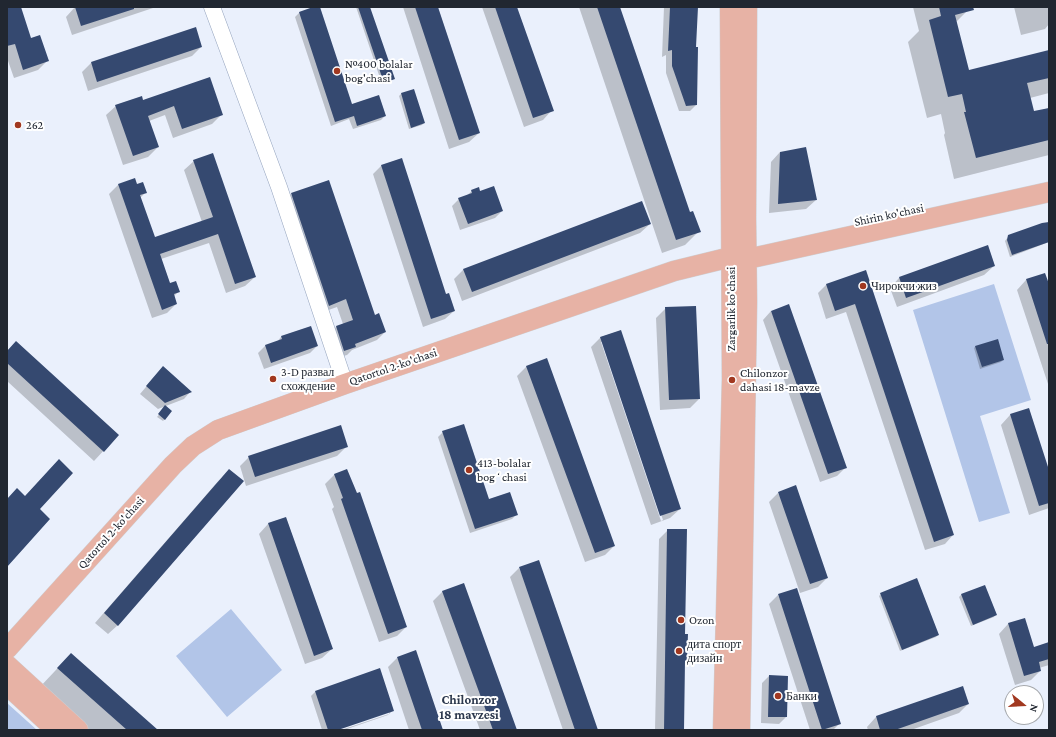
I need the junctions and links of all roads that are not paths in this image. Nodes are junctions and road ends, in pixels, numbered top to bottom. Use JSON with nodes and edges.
{"nodes":[{"id":1,"x":212,"y":7,"type":"edge"},
{"id":2,"x":730,"y":7,"type":"edge"},
{"id":3,"x":747,"y":7,"type":"edge"},
{"id":4,"x":1049,"y":181,"type":"edge"},
{"id":5,"x":1049,"y":192,"type":"edge"},
{"id":6,"x":741,"y":254,"type":"junction"},
{"id":7,"x":345,"y":384,"type":"junction"},
{"id":8,"x":7,"y":649,"type":"edge"},
{"id":9,"x":7,"y":665,"type":"edge"},
{"id":10,"x":7,"y":685,"type":"edge"},
{"id":11,"x":56,"y":730,"type":"edge"},
{"id":12,"x":78,"y":730,"type":"edge"},
{"id":13,"x":723,"y":730,"type":"edge"},
{"id":14,"x":740,"y":730,"type":"edge"}],
"edges":[{"from":1,"to":7,"type":"street"},
{"from":2,"to":6,"type":"main road","name":"Zargarlik ko'chasi"},
{"from":3,"to":6,"type":"main road","name":"Zargarlik ko'chasi"},
{"from":4,"to":6,"type":"main road","name":"Shirin ko'chasi"},
{"from":5,"to":6,"type":"main road","name":"Shirin ko'chasi"},
{"from":6,"to":7,"type":"main road","name":"Qatortol 2-ko'chasi"},
{"from":6,"to":13,"type":"main road","name":"Zargarlik ko'chasi"},
{"from":6,"to":14,"type":"main road","name":"Zargarlik ko'chasi"},
{"from":7,"to":8,"type":"main road","name":"Qatortol 2-ko'chasi"},
{"from":9,"to":12,"type":"main road"},
{"from":10,"to":11,"type":"main road"}]}
